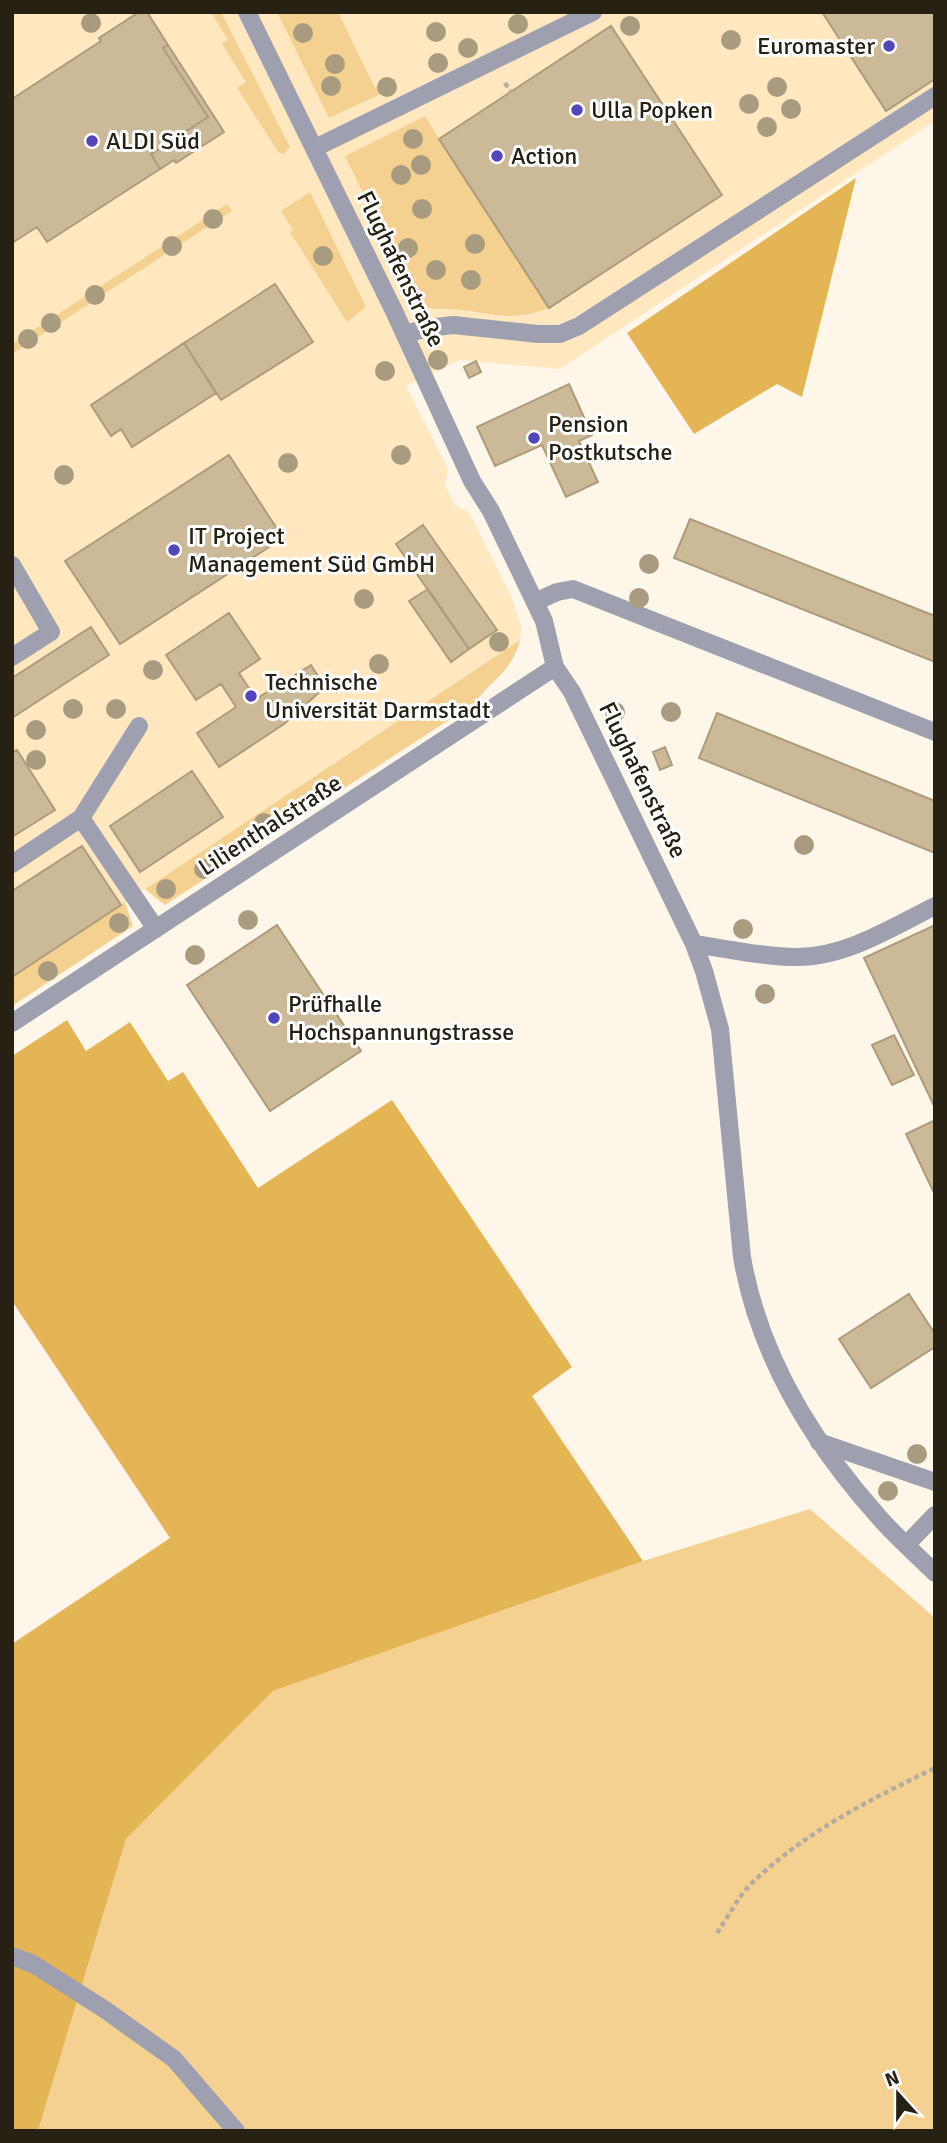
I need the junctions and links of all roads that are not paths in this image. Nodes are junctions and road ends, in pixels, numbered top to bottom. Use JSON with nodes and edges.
{"nodes":[{"id":1,"x":247,"y":12,"type":"edge"},
{"id":2,"x":593,"y":12,"type":"edge"},
{"id":3,"x":935,"y":96,"type":"edge"},
{"id":4,"x":315,"y":148,"type":"junction"},
{"id":5,"x":405,"y":334,"type":"junction"},
{"id":6,"x":12,"y":565,"type":"edge"},
{"id":7,"x":535,"y":603,"type":"junction"},
{"id":8,"x":12,"y":657,"type":"edge"},
{"id":9,"x":555,"y":667,"type":"junction"},
{"id":10,"x":139,"y":726,"type":"dead end"},
{"id":11,"x":935,"y":732,"type":"edge"},
{"id":12,"x":81,"y":818,"type":"junction"},
{"id":13,"x":12,"y":864,"type":"edge"},
{"id":14,"x":935,"y":906,"type":"edge"},
{"id":15,"x":156,"y":929,"type":"junction"},
{"id":16,"x":694,"y":944,"type":"junction"},
{"id":17,"x":12,"y":1023,"type":"edge"},
{"id":18,"x":819,"y":1442,"type":"junction"},
{"id":19,"x":935,"y":1482,"type":"edge"},
{"id":20,"x":935,"y":1515,"type":"edge"},
{"id":21,"x":906,"y":1544,"type":"junction"},
{"id":22,"x":935,"y":1573,"type":"edge"},
{"id":23,"x":12,"y":1956,"type":"edge"},
{"id":24,"x":236,"y":2131,"type":"edge"}],
"edges":[{"from":1,"to":4,"type":"street","name":"Flughafenstraße"},
{"from":2,"to":4,"type":"street"},
{"from":3,"to":5,"type":"street"},
{"from":4,"to":5,"type":"street","name":"Flughafenstraße"},
{"from":5,"to":7,"type":"street","name":"Flughafenstraße"},
{"from":6,"to":8,"type":"street"},
{"from":7,"to":9,"type":"street","name":"Flughafenstraße"},
{"from":7,"to":11,"type":"street"},
{"from":9,"to":15,"type":"street","name":"Lilienthalstraße"},
{"from":9,"to":16,"type":"street","name":"Flughafenstraße"},
{"from":10,"to":12,"type":"street"},
{"from":12,"to":13,"type":"street"},
{"from":12,"to":15,"type":"street"},
{"from":14,"to":16,"type":"street"},
{"from":15,"to":17,"type":"street","name":"Lilienthalstraße"},
{"from":16,"to":18,"type":"street","name":"Flughafenstraße"},
{"from":18,"to":19,"type":"street"},
{"from":18,"to":21,"type":"street","name":"Flughafenstraße"},
{"from":20,"to":21,"type":"street"},
{"from":21,"to":22,"type":"street","name":"Flughafenstraße"},
{"from":23,"to":24,"type":"street"}]}
